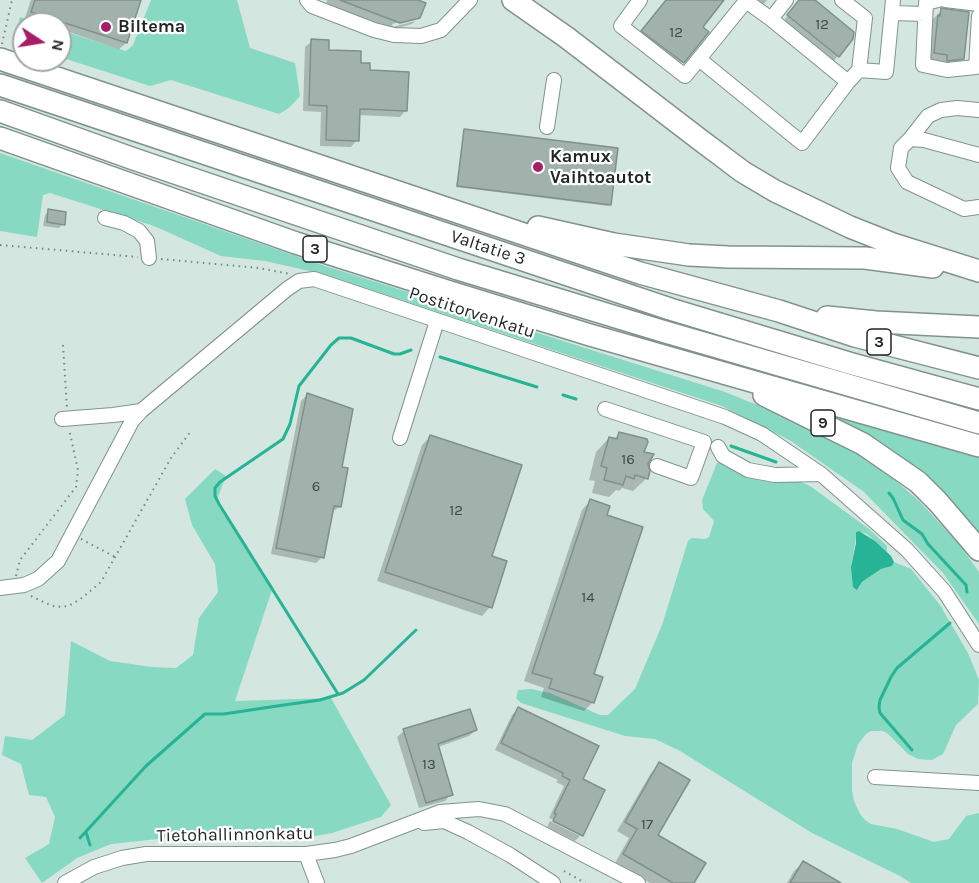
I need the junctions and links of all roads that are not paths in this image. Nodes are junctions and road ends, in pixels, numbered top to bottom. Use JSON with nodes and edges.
{"nodes":[{"id":1,"x":457,"y":0,"type":"edge"},
{"id":2,"x":470,"y":0,"type":"edge"},
{"id":3,"x":513,"y":0,"type":"edge"},
{"id":4,"x":640,"y":0,"type":"edge"},
{"id":5,"x":786,"y":0,"type":"edge"},
{"id":6,"x":842,"y":0,"type":"edge"},
{"id":7,"x":938,"y":0,"type":"edge"},
{"id":8,"x":945,"y":0,"type":"edge"},
{"id":9,"x":309,"y":3,"type":"edge"},
{"id":10,"x":979,"y":4,"type":"edge"},
{"id":11,"x":892,"y":6,"type":"edge"},
{"id":12,"x":925,"y":14,"type":"junction"},
{"id":13,"x":979,"y":16,"type":"edge"},
{"id":14,"x":771,"y":19,"type":"junction"},
{"id":15,"x":446,"y":25,"type":"junction"},
{"id":16,"x":4,"y":59,"type":"edge"},
{"id":17,"x":699,"y":59,"type":"junction"},
{"id":18,"x":978,"y":68,"type":"edge"},
{"id":19,"x":859,"y":70,"type":"junction"},
{"id":20,"x":554,"y":80,"type":"dead end"},
{"id":21,"x":848,"y":82,"type":"junction"},
{"id":22,"x":4,"y":87,"type":"edge"},
{"id":23,"x":979,"y":110,"type":"edge"},
{"id":24,"x":2,"y":111,"type":"edge"},
{"id":25,"x":547,"y":127,"type":"dead end"},
{"id":26,"x":0,"y":138,"type":"edge"},
{"id":27,"x":910,"y":139,"type":"junction"},
{"id":28,"x":979,"y":155,"type":"edge"},
{"id":29,"x":979,"y":207,"type":"edge"},
{"id":30,"x":473,"y":217,"type":"junction"},
{"id":31,"x":105,"y":218,"type":"dead end"},
{"id":32,"x":149,"y":258,"type":"dead end"},
{"id":33,"x":979,"y":271,"type":"edge"},
{"id":34,"x":979,"y":279,"type":"edge"},
{"id":35,"x":779,"y":311,"type":"junction"},
{"id":36,"x":437,"y":321,"type":"junction"},
{"id":37,"x":979,"y":327,"type":"edge"},
{"id":38,"x":634,"y":347,"type":"junction"},
{"id":39,"x":979,"y":368,"type":"edge"},
{"id":40,"x":979,"y":399,"type":"edge"},
{"id":41,"x":605,"y":409,"type":"dead end"},
{"id":42,"x":141,"y":411,"type":"junction"},
{"id":43,"x":65,"y":418,"type":"road end"},
{"id":44,"x":979,"y":423,"type":"edge"},
{"id":45,"x":400,"y":438,"type":"dead end"},
{"id":46,"x":979,"y":446,"type":"edge"},
{"id":47,"x":718,"y":447,"type":"dead end"},
{"id":48,"x":657,"y":466,"type":"dead end"},
{"id":49,"x":821,"y":474,"type":"junction"},
{"id":50,"x":979,"y":550,"type":"edge"},
{"id":51,"x":0,"y":588,"type":"edge"},
{"id":52,"x":979,"y":645,"type":"edge"},
{"id":53,"x":875,"y":777,"type":"dead end"},
{"id":54,"x":979,"y":783,"type":"edge"},
{"id":55,"x":407,"y":824,"type":"junction"},
{"id":56,"x":306,"y":854,"type":"junction"},
{"id":57,"x":65,"y":883,"type":"edge"},
{"id":58,"x":317,"y":883,"type":"edge"},
{"id":59,"x":553,"y":883,"type":"edge"},
{"id":60,"x":638,"y":883,"type":"edge"}],
"edges":[{"from":1,"to":15,"type":"street"},
{"from":2,"to":15,"type":"street"},
{"from":3,"to":33,"type":"highway"},
{"from":4,"to":17,"type":"street"},
{"from":5,"to":14,"type":"street"},
{"from":6,"to":19,"type":"street"},
{"from":7,"to":12,"type":"street"},
{"from":8,"to":10,"type":"street"},
{"from":9,"to":15,"type":"street"},
{"from":11,"to":12,"type":"street"},
{"from":11,"to":19,"type":"street"},
{"from":12,"to":18,"type":"street"},
{"from":13,"to":18,"type":"street"},
{"from":14,"to":17,"type":"street"},
{"from":14,"to":21,"type":"street"},
{"from":16,"to":30,"type":"highway","number":"3"},
{"from":17,"to":21,"type":"street"},
{"from":19,"to":21,"type":"street"},
{"from":20,"to":25,"type":"street"},
{"from":22,"to":40,"type":"highway","name":"Valtatie 3"},
{"from":23,"to":27,"type":"street"},
{"from":24,"to":44,"type":"highway","name":"Valtatie 3"},
{"from":26,"to":38,"type":"highway","number":"3"},
{"from":27,"to":28,"type":"street"},
{"from":27,"to":29,"type":"street"},
{"from":30,"to":34,"type":"highway"},
{"from":30,"to":35,"type":"highway","number":"3"},
{"from":31,"to":32,"type":"street"},
{"from":35,"to":37,"type":"highway"},
{"from":35,"to":39,"type":"highway","number":"3"},
{"from":36,"to":42,"type":"street","name":"Postitorvenkatu"},
{"from":36,"to":45,"type":"street"},
{"from":36,"to":49,"type":"street","name":"Postitorvenkatu"},
{"from":38,"to":46,"type":"highway","number":"3"},
{"from":38,"to":50,"type":"highway","number":"9"},
{"from":41,"to":48,"type":"street"},
{"from":42,"to":43,"type":"street"},
{"from":42,"to":51,"type":"street","name":"Postitorvenkatu"},
{"from":47,"to":49,"type":"street"},
{"from":49,"to":52,"type":"street","name":"Postitorvenkatu"},
{"from":53,"to":54,"type":"street"},
{"from":55,"to":56,"type":"street","name":"Tietohallinnonkatu"},
{"from":55,"to":59,"type":"street"},
{"from":55,"to":60,"type":"street","name":"Tietohallinnonkatu"},
{"from":56,"to":57,"type":"street","name":"Tietohallinnonkatu"},
{"from":56,"to":58,"type":"street"}]}
